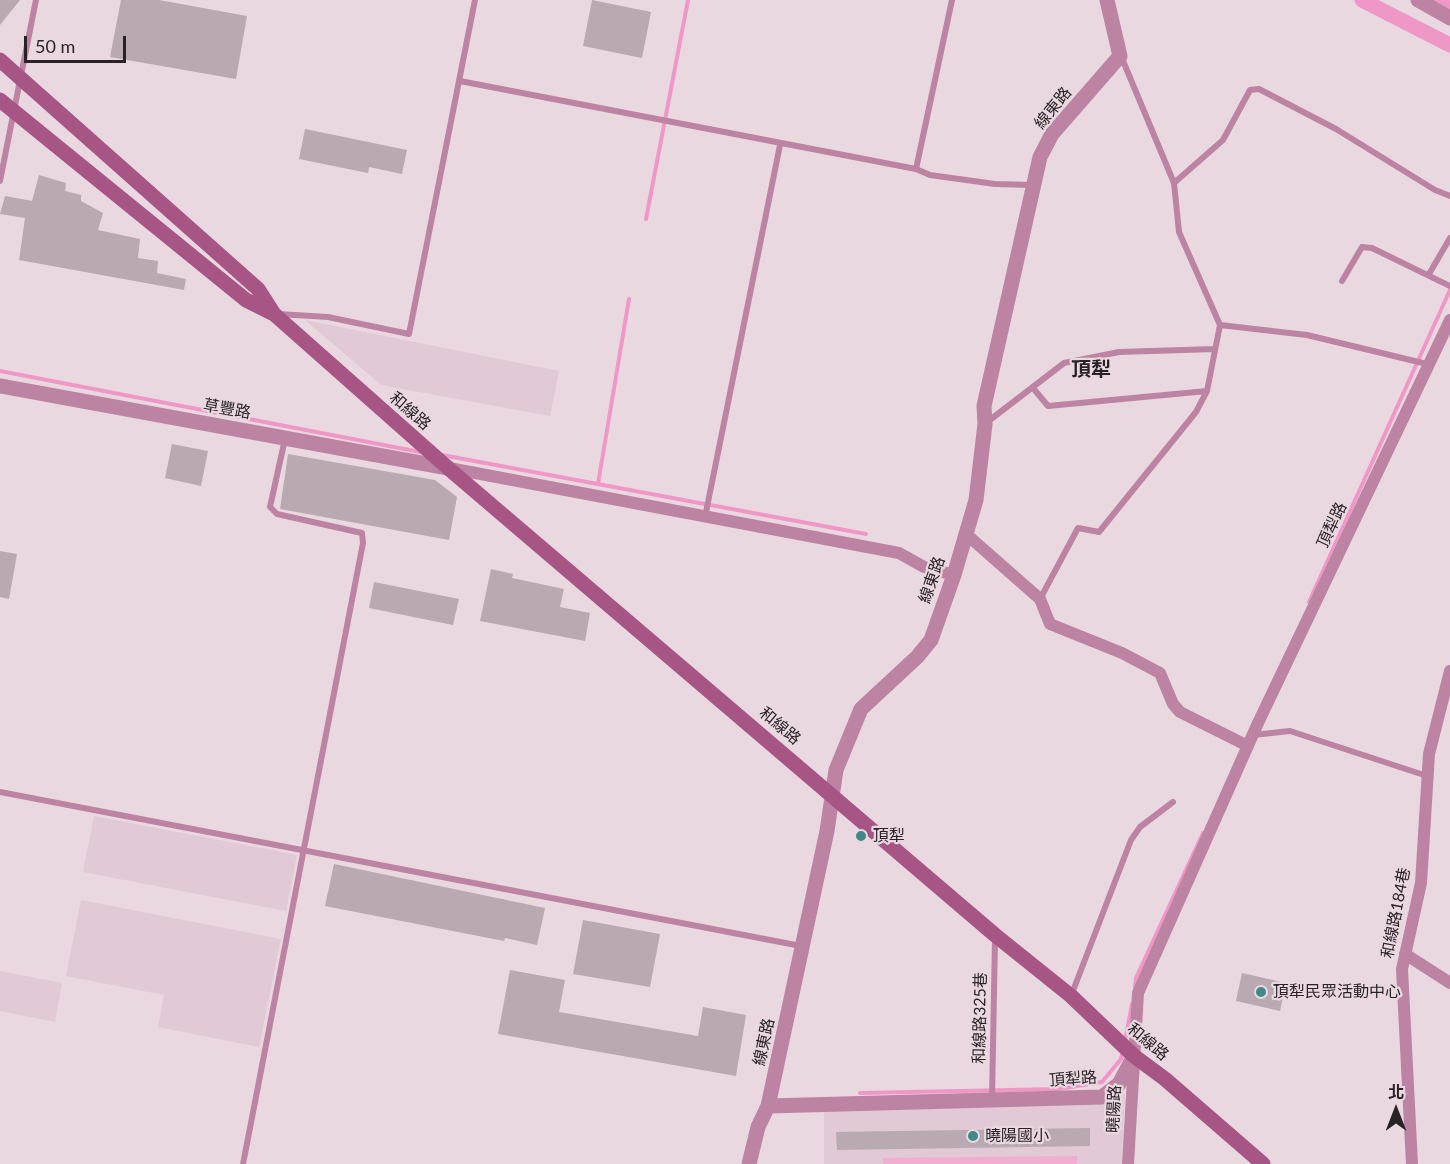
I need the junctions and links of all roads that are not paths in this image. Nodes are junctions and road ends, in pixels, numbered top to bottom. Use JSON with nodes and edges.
{"nodes":[{"id":1,"x":36,"y":0,"type":"edge"},
{"id":2,"x":475,"y":0,"type":"edge"},
{"id":3,"x":952,"y":0,"type":"edge"},
{"id":4,"x":1107,"y":0,"type":"edge"},
{"id":5,"x":1418,"y":0,"type":"edge"},
{"id":6,"x":1450,"y":18,"type":"edge"},
{"id":7,"x":1120,"y":56,"type":"junction"},
{"id":8,"x":0,"y":60,"type":"edge"},
{"id":9,"x":19,"y":76,"type":"junction"},
{"id":10,"x":460,"y":81,"type":"junction"},
{"id":11,"x":0,"y":100,"type":"edge"},
{"id":12,"x":13,"y":111,"type":"junction"},
{"id":13,"x":780,"y":145,"type":"junction"},
{"id":14,"x":916,"y":169,"type":"junction"},
{"id":15,"x":0,"y":182,"type":"edge"},
{"id":16,"x":1174,"y":183,"type":"junction"},
{"id":17,"x":1031,"y":185,"type":"junction"},
{"id":18,"x":1450,"y":196,"type":"edge"},
{"id":19,"x":1450,"y":238,"type":"edge"},
{"id":20,"x":1429,"y":274,"type":"junction"},
{"id":21,"x":1342,"y":281,"type":"dead end"},
{"id":22,"x":1450,"y":286,"type":"edge"},
{"id":23,"x":274,"y":314,"type":"junction"},
{"id":24,"x":1450,"y":320,"type":"edge"},
{"id":25,"x":1220,"y":325,"type":"junction"},
{"id":26,"x":1215,"y":349,"type":"junction"},
{"id":27,"x":1427,"y":364,"type":"junction"},
{"id":28,"x":0,"y":386,"type":"edge"},
{"id":29,"x":1033,"y":388,"type":"junction"},
{"id":30,"x":1207,"y":391,"type":"junction"},
{"id":31,"x":985,"y":424,"type":"junction"},
{"id":32,"x":285,"y":438,"type":"junction"},
{"id":33,"x":448,"y":468,"type":"junction"},
{"id":34,"x":704,"y":518,"type":"junction"},
{"id":35,"x":966,"y":534,"type":"junction"},
{"id":36,"x":954,"y":575,"type":"junction"},
{"id":37,"x":1040,"y":599,"type":"junction"},
{"id":38,"x":1450,"y":671,"type":"edge"},
{"id":39,"x":1250,"y":740,"type":"junction"},
{"id":40,"x":1428,"y":777,"type":"junction"},
{"id":41,"x":0,"y":792,"type":"edge"},
{"id":42,"x":832,"y":794,"type":"junction"},
{"id":43,"x":1173,"y":802,"type":"dead end"},
{"id":44,"x":304,"y":848,"type":"junction"},
{"id":45,"x":995,"y":935,"type":"junction"},
{"id":46,"x":803,"y":946,"type":"junction"},
{"id":47,"x":1405,"y":954,"type":"junction"},
{"id":48,"x":1450,"y":983,"type":"edge"},
{"id":49,"x":1071,"y":996,"type":"junction"},
{"id":50,"x":1134,"y":1056,"type":"junction"},
{"id":51,"x":992,"y":1101,"type":"junction"},
{"id":52,"x":768,"y":1106,"type":"junction"},
{"id":53,"x":243,"y":1164,"type":"edge"},
{"id":54,"x":750,"y":1164,"type":"edge"},
{"id":55,"x":1128,"y":1164,"type":"edge"},
{"id":56,"x":1263,"y":1164,"type":"edge"},
{"id":57,"x":1412,"y":1164,"type":"edge"}],
"edges":[{"from":1,"to":9,"type":"lane"},
{"from":2,"to":10,"type":"lane"},
{"from":3,"to":14,"type":"lane"},
{"from":4,"to":7,"type":"street"},
{"from":5,"to":6,"type":"street"},
{"from":7,"to":16,"type":"lane"},
{"from":7,"to":17,"type":"street","name":"線東路"},
{"from":8,"to":9,"type":"main road","name":"和線路"},
{"from":9,"to":12,"type":"lane"},
{"from":9,"to":23,"type":"main road","name":"和線路"},
{"from":10,"to":13,"type":"lane"},
{"from":10,"to":23,"type":"lane"},
{"from":11,"to":12,"type":"main road","name":"和線路"},
{"from":12,"to":15,"type":"lane"},
{"from":12,"to":23,"type":"main road","name":"和線路"},
{"from":13,"to":14,"type":"lane"},
{"from":13,"to":34,"type":"lane"},
{"from":14,"to":17,"type":"lane"},
{"from":16,"to":18,"type":"lane"},
{"from":16,"to":25,"type":"lane"},
{"from":17,"to":31,"type":"street","name":"線東路"},
{"from":19,"to":20,"type":"lane"},
{"from":20,"to":21,"type":"lane"},
{"from":20,"to":22,"type":"lane"},
{"from":23,"to":33,"type":"main road","name":"和線路"},
{"from":24,"to":27,"type":"street","name":"頂犁路"},
{"from":25,"to":26,"type":"lane"},
{"from":25,"to":27,"type":"lane"},
{"from":26,"to":29,"type":"lane"},
{"from":26,"to":30,"type":"lane"},
{"from":27,"to":39,"type":"street","name":"頂犁路"},
{"from":28,"to":32,"type":"street","name":"草豐路"},
{"from":29,"to":30,"type":"lane"},
{"from":29,"to":31,"type":"lane"},
{"from":30,"to":37,"type":"lane"},
{"from":31,"to":35,"type":"street","name":"線東路"},
{"from":32,"to":33,"type":"street","name":"草豐路"},
{"from":32,"to":44,"type":"lane"},
{"from":33,"to":34,"type":"street"},
{"from":33,"to":42,"type":"main road","name":"和線路"},
{"from":34,"to":36,"type":"street"},
{"from":35,"to":36,"type":"street","name":"線東路"},
{"from":35,"to":37,"type":"street"},
{"from":36,"to":42,"type":"street","name":"線東路"},
{"from":37,"to":39,"type":"street"},
{"from":38,"to":40,"type":"street","name":"和線路184巷"},
{"from":39,"to":40,"type":"lane"},
{"from":39,"to":50,"type":"street","name":"頂犁路"},
{"from":40,"to":47,"type":"street","name":"和線路184巷"},
{"from":41,"to":44,"type":"lane"},
{"from":42,"to":45,"type":"main road","name":"和線路"},
{"from":42,"to":46,"type":"street","name":"線東路"},
{"from":43,"to":49,"type":"lane"},
{"from":44,"to":46,"type":"lane"},
{"from":44,"to":53,"type":"lane"},
{"from":45,"to":49,"type":"main road","name":"和線路"},
{"from":45,"to":51,"type":"lane","name":"和線路325巷"},
{"from":46,"to":52,"type":"street","name":"線東路"},
{"from":47,"to":48,"type":"street"},
{"from":47,"to":57,"type":"street","name":"和線路184巷"},
{"from":49,"to":50,"type":"main road","name":"和線路"},
{"from":50,"to":51,"type":"street","name":"頂犁路"},
{"from":50,"to":55,"type":"street","name":"曉陽路"},
{"from":50,"to":56,"type":"main road","name":"和線路"},
{"from":51,"to":52,"type":"street","name":"頂犁路"},
{"from":52,"to":54,"type":"street","name":"線東路"}]}
